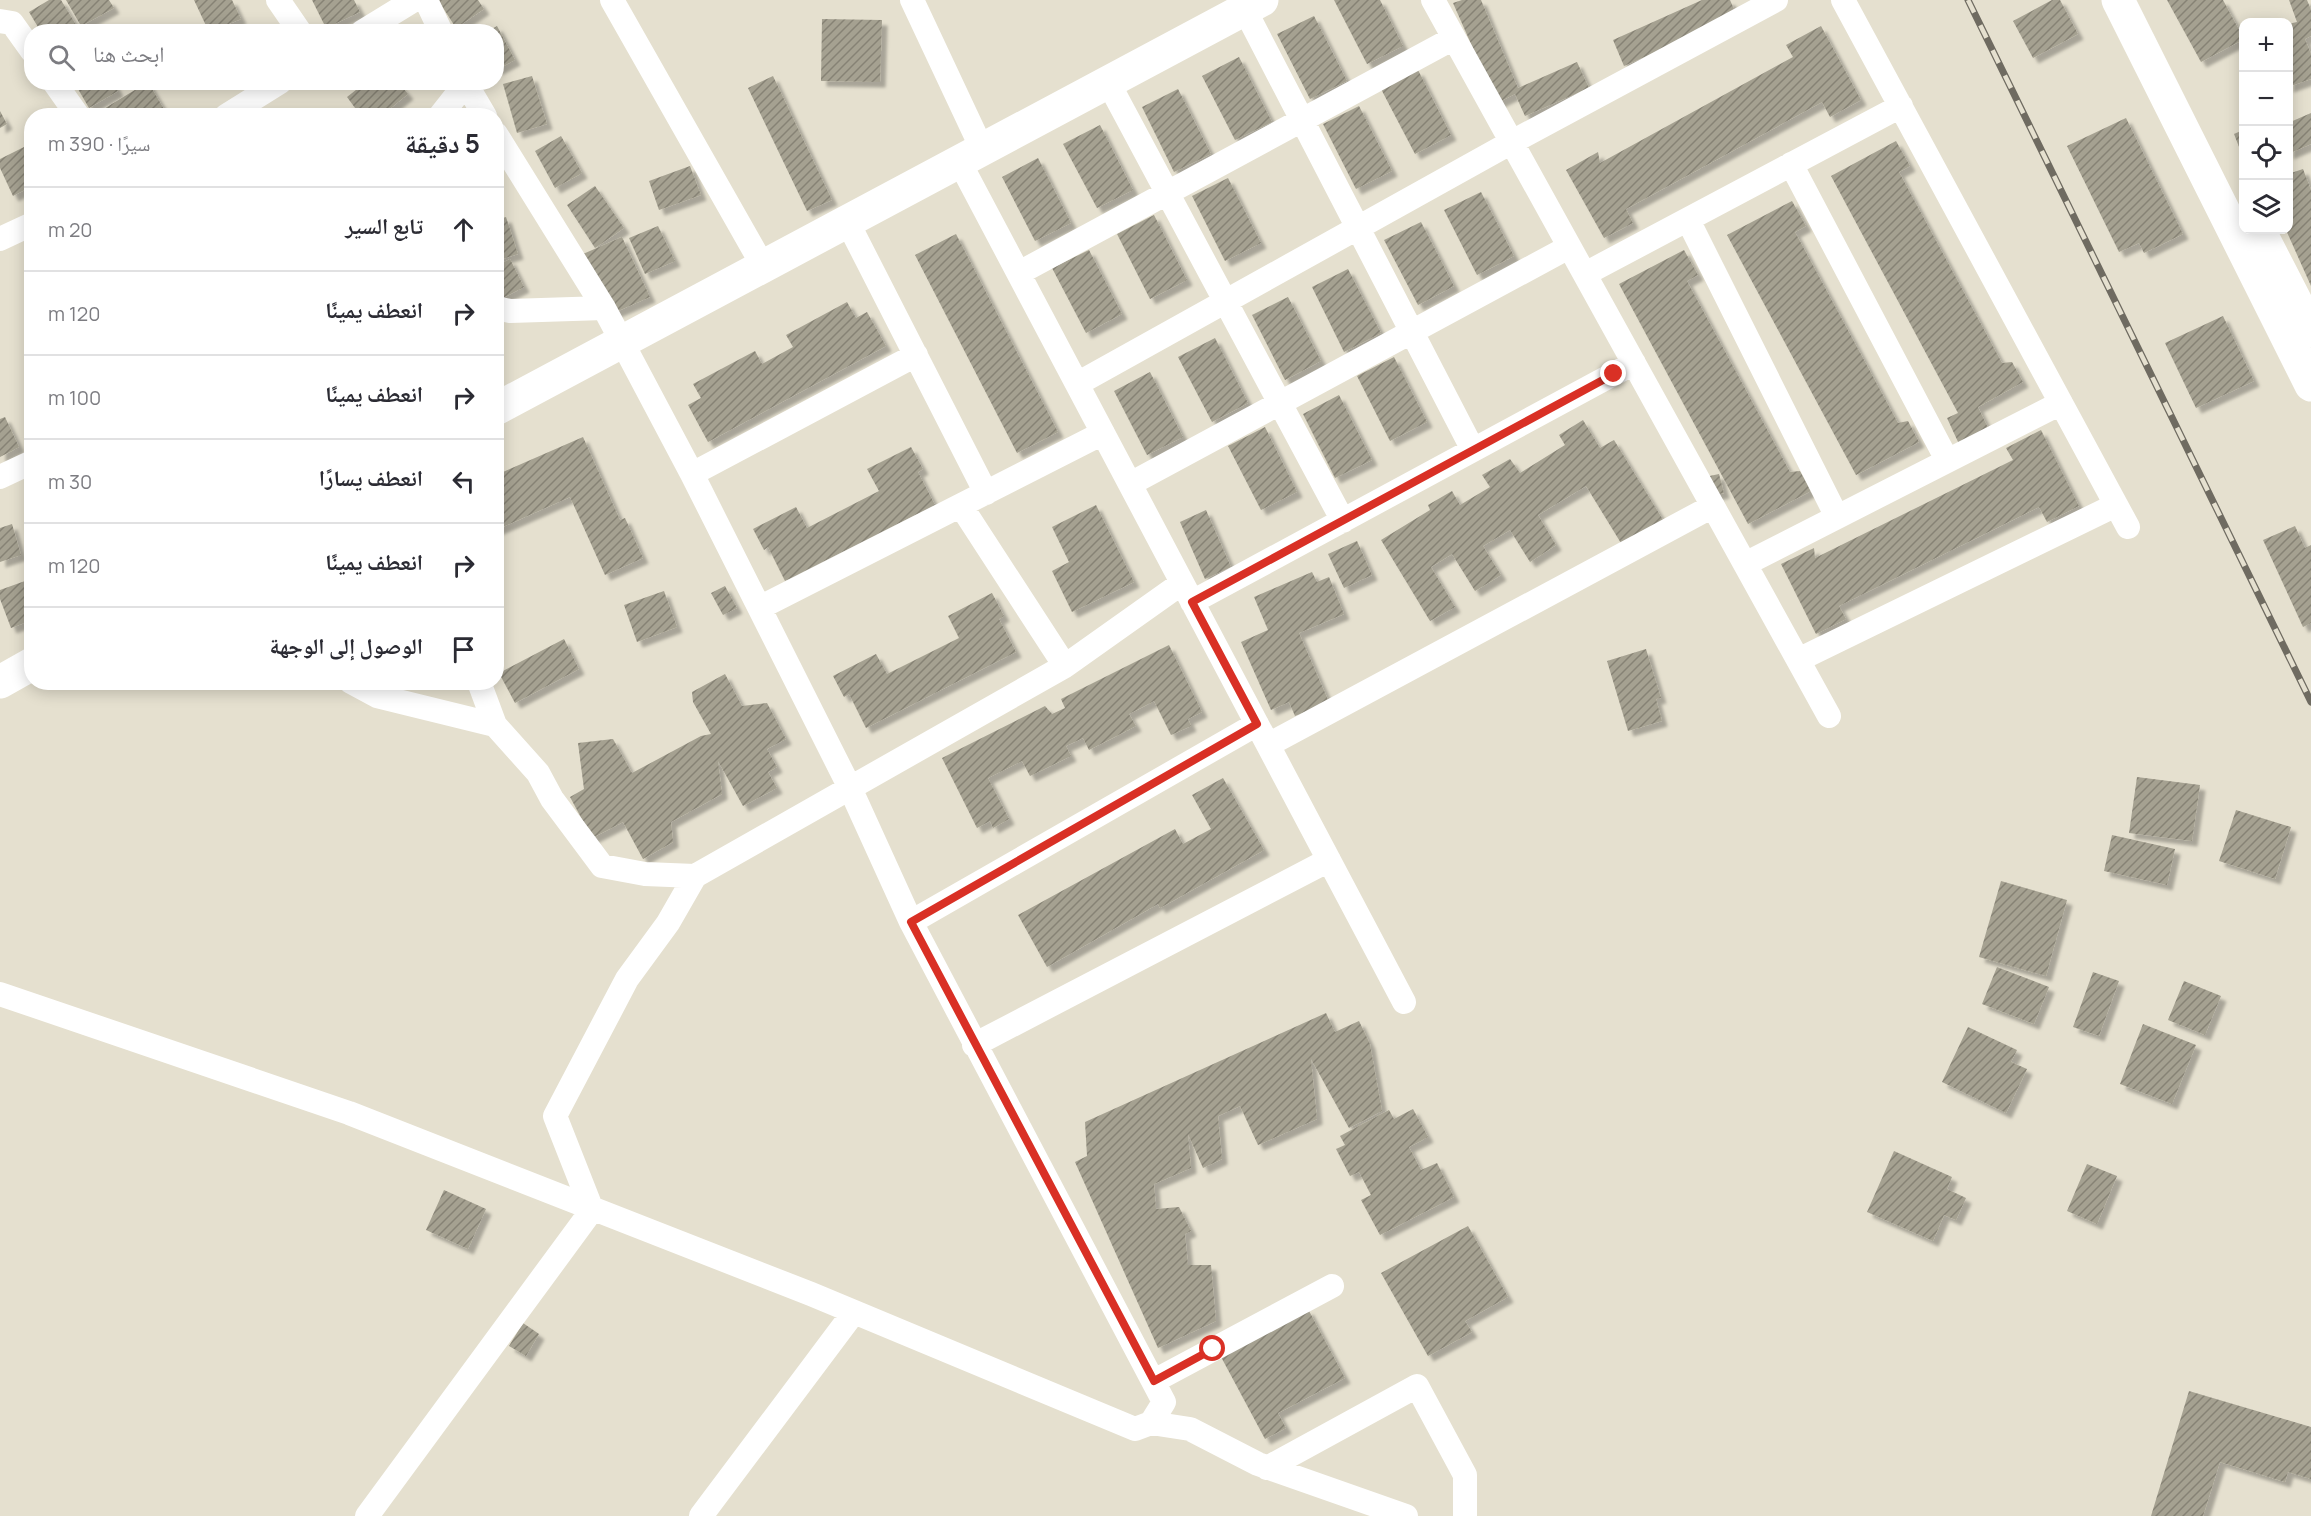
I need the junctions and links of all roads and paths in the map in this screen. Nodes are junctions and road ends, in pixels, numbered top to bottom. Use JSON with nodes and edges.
{"nodes":[{"id":1,"x":278,"y":0,"type":"edge"},
{"id":2,"x":414,"y":0,"type":"edge"},
{"id":3,"x":426,"y":0,"type":"edge"},
{"id":4,"x":612,"y":0,"type":"edge"},
{"id":5,"x":912,"y":0,"type":"edge"},
{"id":6,"x":1433,"y":0,"type":"edge"},
{"id":7,"x":1776,"y":0,"type":"edge"},
{"id":8,"x":1843,"y":0,"type":"edge"},
{"id":9,"x":2118,"y":0,"type":"edge"},
{"id":10,"x":2140,"y":0,"type":"edge"},
{"id":11,"x":1254,"y":5,"type":"edge"},
{"id":12,"x":0,"y":21,"type":"edge"},
{"id":13,"x":294,"y":24,"type":"edge"},
{"id":14,"x":375,"y":24,"type":"edge"},
{"id":15,"x":437,"y":24,"type":"edge"},
{"id":16,"x":1454,"y":38,"type":"junction"},
{"id":17,"x":24,"y":40,"type":"edge"},
{"id":18,"x":1108,"y":82,"type":"junction"},
{"id":19,"x":60,"y":90,"type":"edge"},
{"id":20,"x":267,"y":90,"type":"edge"},
{"id":21,"x":460,"y":90,"type":"edge"},
{"id":22,"x":470,"y":90,"type":"edge"},
{"id":23,"x":1900,"y":106,"type":"junction"},
{"id":24,"x":72,"y":108,"type":"edge"},
{"id":25,"x":239,"y":108,"type":"edge"},
{"id":26,"x":446,"y":108,"type":"edge"},
{"id":27,"x":480,"y":108,"type":"edge"},
{"id":28,"x":1303,"y":120,"type":"junction"},
{"id":29,"x":1512,"y":142,"type":"junction"},
{"id":30,"x":504,"y":148,"type":"edge"},
{"id":31,"x":970,"y":155,"type":"junction"},
{"id":32,"x":1791,"y":164,"type":"junction"},
{"id":33,"x":2239,"y":190,"type":"edge"},
{"id":34,"x":1167,"y":193,"type":"junction"},
{"id":35,"x":1688,"y":219,"type":"junction"},
{"id":36,"x":847,"y":221,"type":"junction"},
{"id":37,"x":24,"y":228,"type":"edge"},
{"id":38,"x":1357,"y":228,"type":"junction"},
{"id":39,"x":2261,"y":234,"type":"edge"},
{"id":40,"x":0,"y":239,"type":"edge"},
{"id":41,"x":1569,"y":247,"type":"junction"},
{"id":42,"x":763,"y":266,"type":"junction"},
{"id":43,"x":1018,"y":273,"type":"junction"},
{"id":44,"x":1585,"y":274,"type":"junction"},
{"id":45,"x":1225,"y":302,"type":"junction"},
{"id":46,"x":604,"y":308,"type":"junction"},
{"id":47,"x":504,"y":310,"type":"edge"},
{"id":48,"x":2311,"y":331,"type":"edge"},
{"id":49,"x":1411,"y":332,"type":"junction"},
{"id":50,"x":621,"y":341,"type":"junction"},
{"id":51,"x":916,"y":355,"type":"junction"},
{"id":52,"x":1634,"y":363,"type":"junction"},
{"id":53,"x":1077,"y":384,"type":"junction"},
{"id":54,"x":2311,"y":385,"type":"edge"},
{"id":55,"x":1280,"y":403,"type":"junction"},
{"id":56,"x":2061,"y":403,"type":"junction"},
{"id":57,"x":504,"y":405,"type":"edge"},
{"id":58,"x":1103,"y":433,"type":"junction"},
{"id":59,"x":1473,"y":450,"type":"junction"},
{"id":60,"x":1947,"y":460,"type":"junction"},
{"id":61,"x":24,"y":466,"type":"edge"},
{"id":62,"x":692,"y":474,"type":"junction"},
{"id":63,"x":0,"y":477,"type":"edge"},
{"id":64,"x":1130,"y":484,"type":"junction"},
{"id":65,"x":986,"y":493,"type":"junction"},
{"id":66,"x":2116,"y":505,"type":"junction"},
{"id":67,"x":961,"y":506,"type":"junction"},
{"id":68,"x":1713,"y":506,"type":"junction"},
{"id":69,"x":1837,"y":517,"type":"junction"},
{"id":70,"x":1343,"y":521,"type":"junction"},
{"id":71,"x":2128,"y":527,"type":"dead end"},
{"id":72,"x":1745,"y":564,"type":"junction"},
{"id":73,"x":1187,"y":592,"type":"junction"},
{"id":74,"x":761,"y":607,"type":"junction"},
{"id":75,"x":1798,"y":660,"type":"junction"},
{"id":76,"x":1065,"y":666,"type":"junction"},
{"id":77,"x":24,"y":668,"type":"edge"},
{"id":78,"x":0,"y":682,"type":"edge"},
{"id":79,"x":366,"y":690,"type":"edge"},
{"id":80,"x":482,"y":690,"type":"edge"},
{"id":81,"x":1829,"y":716,"type":"dead end"},
{"id":82,"x":1257,"y":724,"type":"junction"},
{"id":83,"x":495,"y":725,"type":"junction"},
{"id":84,"x":1268,"y":745,"type":"junction"},
{"id":85,"x":850,"y":788,"type":"junction"},
{"id":86,"x":1329,"y":860,"type":"junction"},
{"id":87,"x":695,"y":876,"type":"junction"},
{"id":88,"x":911,"y":922,"type":"junction"},
{"id":89,"x":0,"y":994,"type":"edge"},
{"id":90,"x":1404,"y":1002,"type":"dead end"},
{"id":91,"x":974,"y":1045,"type":"junction"},
{"id":92,"x":592,"y":1210,"type":"junction"},
{"id":93,"x":1332,"y":1286,"type":"dead end"},
{"id":94,"x":854,"y":1312,"type":"junction"},
{"id":95,"x":1154,"y":1381,"type":"junction"},
{"id":96,"x":1151,"y":1423,"type":"junction"},
{"id":97,"x":1267,"y":1468,"type":"junction"},
{"id":98,"x":367,"y":1516,"type":"edge"},
{"id":99,"x":701,"y":1516,"type":"edge"},
{"id":100,"x":1406,"y":1516,"type":"edge"},
{"id":101,"x":1465,"y":1516,"type":"edge"}],
"edges":[{"from":1,"to":13,"type":"street"},
{"from":2,"to":14,"type":"street"},
{"from":3,"to":15,"type":"street"},
{"from":4,"to":42,"type":"street"},
{"from":5,"to":31,"type":"street"},
{"from":6,"to":16,"type":"street"},
{"from":7,"to":29,"type":"street"},
{"from":8,"to":23,"type":"street"},
{"from":9,"to":54,"type":"main road"},
{"from":10,"to":33,"type":"main road"},
{"from":11,"to":18,"type":"main road"},
{"from":11,"to":28,"type":"street"},
{"from":12,"to":17,"type":"street"},
{"from":16,"to":28,"type":"street"},
{"from":16,"to":29,"type":"street"},
{"from":18,"to":31,"type":"main road"},
{"from":18,"to":34,"type":"street"},
{"from":19,"to":24,"type":"street"},
{"from":20,"to":25,"type":"street"},
{"from":21,"to":26,"type":"street"},
{"from":22,"to":27,"type":"street"},
{"from":23,"to":32,"type":"street"},
{"from":23,"to":56,"type":"street"},
{"from":28,"to":34,"type":"street"},
{"from":28,"to":38,"type":"street"},
{"from":29,"to":38,"type":"street"},
{"from":29,"to":41,"type":"street"},
{"from":30,"to":46,"type":"street"},
{"from":31,"to":36,"type":"main road"},
{"from":31,"to":43,"type":"street"},
{"from":32,"to":35,"type":"street"},
{"from":32,"to":60,"type":"street"},
{"from":34,"to":43,"type":"street"},
{"from":34,"to":45,"type":"street"},
{"from":35,"to":44,"type":"street"},
{"from":35,"to":69,"type":"street"},
{"from":36,"to":42,"type":"main road"},
{"from":36,"to":51,"type":"street"},
{"from":37,"to":40,"type":"street"},
{"from":38,"to":45,"type":"street"},
{"from":38,"to":49,"type":"street"},
{"from":39,"to":48,"type":"main road"},
{"from":41,"to":44,"type":"street"},
{"from":41,"to":49,"type":"street"},
{"from":42,"to":50,"type":"main road"},
{"from":43,"to":53,"type":"street"},
{"from":44,"to":52,"type":"street"},
{"from":45,"to":53,"type":"street"},
{"from":45,"to":55,"type":"street"},
{"from":46,"to":47,"type":"street"},
{"from":46,"to":50,"type":"street"},
{"from":49,"to":55,"type":"street"},
{"from":49,"to":59,"type":"street"},
{"from":50,"to":57,"type":"main road"},
{"from":50,"to":62,"type":"street"},
{"from":51,"to":62,"type":"street"},
{"from":51,"to":65,"type":"street"},
{"from":52,"to":59,"type":"street"},
{"from":52,"to":68,"type":"street"},
{"from":53,"to":58,"type":"street"},
{"from":55,"to":64,"type":"street"},
{"from":55,"to":70,"type":"street"},
{"from":56,"to":60,"type":"street"},
{"from":56,"to":66,"type":"street"},
{"from":58,"to":64,"type":"street"},
{"from":58,"to":65,"type":"street"},
{"from":59,"to":70,"type":"street"},
{"from":60,"to":69,"type":"street"},
{"from":61,"to":63,"type":"street"},
{"from":62,"to":74,"type":"street"},
{"from":64,"to":73,"type":"street"},
{"from":65,"to":67,"type":"street"},
{"from":66,"to":71,"type":"street"},
{"from":66,"to":75,"type":"street"},
{"from":67,"to":74,"type":"street"},
{"from":67,"to":76,"type":"street"},
{"from":68,"to":72,"type":"street"},
{"from":68,"to":84,"type":"street"},
{"from":69,"to":72,"type":"street"},
{"from":70,"to":73,"type":"street"},
{"from":72,"to":75,"type":"street"},
{"from":73,"to":76,"type":"street"},
{"from":73,"to":82,"type":"street"},
{"from":74,"to":85,"type":"street"},
{"from":75,"to":81,"type":"street"},
{"from":76,"to":85,"type":"street"},
{"from":77,"to":78,"type":"main road"},
{"from":79,"to":83,"type":"street"},
{"from":80,"to":83,"type":"street"},
{"from":82,"to":84,"type":"street"},
{"from":82,"to":88,"type":"street"},
{"from":83,"to":87,"type":"street"},
{"from":84,"to":86,"type":"street"},
{"from":85,"to":87,"type":"street"},
{"from":85,"to":88,"type":"street"},
{"from":86,"to":90,"type":"street"},
{"from":86,"to":91,"type":"street"},
{"from":87,"to":92,"type":"street"},
{"from":88,"to":91,"type":"street"},
{"from":89,"to":92,"type":"street"},
{"from":91,"to":95,"type":"street"},
{"from":92,"to":94,"type":"street"},
{"from":92,"to":98,"type":"street"},
{"from":93,"to":95,"type":"street"},
{"from":94,"to":96,"type":"street"},
{"from":94,"to":99,"type":"street"},
{"from":95,"to":96,"type":"street"},
{"from":96,"to":97,"type":"street"},
{"from":97,"to":100,"type":"street"},
{"from":97,"to":101,"type":"street"}]}
